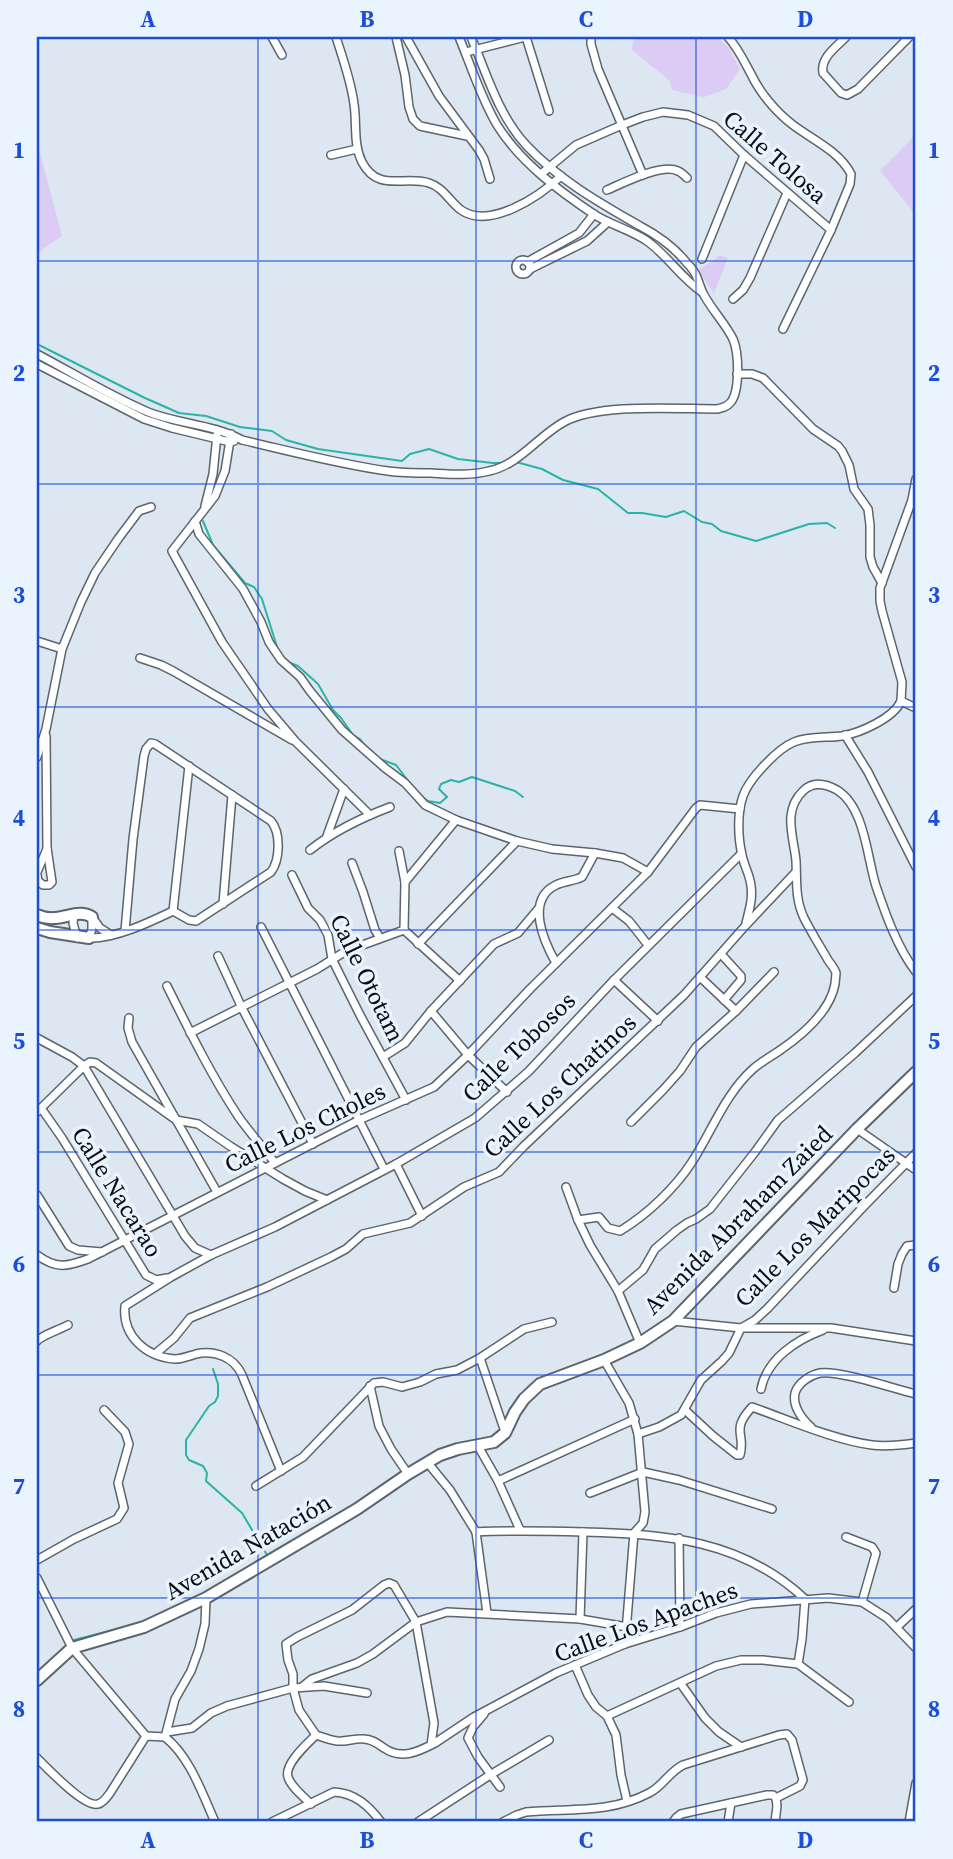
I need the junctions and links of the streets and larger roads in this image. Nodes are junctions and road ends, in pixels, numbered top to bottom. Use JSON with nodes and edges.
{"nodes":[{"id":1,"x":272,"y":37,"type":"edge"},
{"id":2,"x":336,"y":37,"type":"edge"},
{"id":3,"x":396,"y":37,"type":"edge"},
{"id":4,"x":406,"y":37,"type":"edge"},
{"id":5,"x":459,"y":37,"type":"edge"},
{"id":6,"x":471,"y":37,"type":"edge"},
{"id":7,"x":526,"y":37,"type":"edge"},
{"id":8,"x":591,"y":37,"type":"edge"},
{"id":9,"x":728,"y":37,"type":"edge"},
{"id":10,"x":846,"y":37,"type":"edge"},
{"id":11,"x":909,"y":37,"type":"edge"},
{"id":12,"x":477,"y":50,"type":"junction"},
{"id":13,"x":466,"y":52,"type":"junction"},
{"id":14,"x":282,"y":55,"type":"dead end"},
{"id":15,"x":549,"y":111,"type":"dead end"},
{"id":16,"x":622,"y":125,"type":"junction"},
{"id":17,"x":468,"y":136,"type":"junction"},
{"id":18,"x":357,"y":149,"type":"junction"},
{"id":19,"x":331,"y":155,"type":"dead end"},
{"id":20,"x":744,"y":155,"type":"junction"},
{"id":21,"x":550,"y":166,"type":"junction"},
{"id":22,"x":541,"y":174,"type":"junction"},
{"id":23,"x":561,"y":176,"type":"junction"},
{"id":24,"x":642,"y":176,"type":"junction"},
{"id":25,"x":490,"y":178,"type":"dead end"},
{"id":26,"x":687,"y":178,"type":"dead end"},
{"id":27,"x":552,"y":184,"type":"junction"},
{"id":28,"x":607,"y":190,"type":"dead end"},
{"id":29,"x":787,"y":192,"type":"junction"},
{"id":30,"x":594,"y":214,"type":"junction"},
{"id":31,"x":608,"y":222,"type":"junction"},
{"id":32,"x":831,"y":230,"type":"junction"},
{"id":33,"x":702,"y":258,"type":"dead end"},
{"id":34,"x":702,"y":292,"type":"junction"},
{"id":35,"x":733,"y":299,"type":"dead end"},
{"id":36,"x":783,"y":329,"type":"dead end"},
{"id":37,"x":37,"y":354,"type":"edge"},
{"id":38,"x":37,"y":364,"type":"edge"},
{"id":39,"x":737,"y":374,"type":"junction"},
{"id":40,"x":130,"y":408,"type":"junction"},
{"id":41,"x":217,"y":435,"type":"junction"},
{"id":42,"x":231,"y":438,"type":"junction"},
{"id":43,"x":916,"y":479,"type":"edge"},
{"id":44,"x":914,"y":496,"type":"edge"},
{"id":45,"x":151,"y":507,"type":"dead end"},
{"id":46,"x":204,"y":511,"type":"junction"},
{"id":47,"x":195,"y":522,"type":"junction"},
{"id":48,"x":882,"y":583,"type":"junction"},
{"id":49,"x":37,"y":641,"type":"edge"},
{"id":50,"x":62,"y":649,"type":"junction"},
{"id":51,"x":140,"y":658,"type":"dead end"},
{"id":52,"x":901,"y":701,"type":"junction"},
{"id":53,"x":916,"y":708,"type":"edge"},
{"id":54,"x":268,"y":709,"type":"junction"},
{"id":55,"x":256,"y":720,"type":"junction"},
{"id":56,"x":46,"y":729,"type":"junction"},
{"id":57,"x":845,"y":735,"type":"junction"},
{"id":58,"x":296,"y":742,"type":"junction"},
{"id":59,"x":37,"y":757,"type":"edge"},
{"id":60,"x":189,"y":766,"type":"junction"},
{"id":61,"x":41,"y":785,"type":"edge"},
{"id":62,"x":344,"y":789,"type":"junction"},
{"id":63,"x":232,"y":795,"type":"junction"},
{"id":64,"x":390,"y":807,"type":"dead end"},
{"id":65,"x":740,"y":809,"type":"junction"},
{"id":66,"x":370,"y":814,"type":"junction"},
{"id":67,"x":456,"y":820,"type":"junction"},
{"id":68,"x":327,"y":836,"type":"junction"},
{"id":69,"x":517,"y":841,"type":"junction"},
{"id":70,"x":47,"y":848,"type":"junction"},
{"id":71,"x":310,"y":850,"type":"dead end"},
{"id":72,"x":399,"y":851,"type":"dead end"},
{"id":73,"x":595,"y":853,"type":"junction"},
{"id":74,"x":741,"y":854,"type":"junction"},
{"id":75,"x":352,"y":863,"type":"dead end"},
{"id":76,"x":916,"y":867,"type":"edge"},
{"id":77,"x":648,"y":872,"type":"junction"},
{"id":78,"x":37,"y":873,"type":"edge"},
{"id":79,"x":795,"y":873,"type":"junction"},
{"id":80,"x":292,"y":874,"type":"dead end"},
{"id":81,"x":405,"y":882,"type":"junction"},
{"id":82,"x":223,"y":904,"type":"junction"},
{"id":83,"x":539,"y":908,"type":"junction"},
{"id":84,"x":612,"y":908,"type":"junction"},
{"id":85,"x":173,"y":911,"type":"junction"},
{"id":86,"x":37,"y":915,"type":"edge"},
{"id":87,"x":74,"y":915,"type":"junction"},
{"id":88,"x":92,"y":917,"type":"junction"},
{"id":89,"x":746,"y":925,"type":"junction"},
{"id":90,"x":261,"y":927,"type":"dead end"},
{"id":91,"x":37,"y":928,"type":"edge"},
{"id":92,"x":404,"y":930,"type":"junction"},
{"id":93,"x":125,"y":931,"type":"junction"},
{"id":94,"x":111,"y":935,"type":"junction"},
{"id":95,"x":83,"y":938,"type":"junction"},
{"id":96,"x":380,"y":938,"type":"junction"},
{"id":97,"x":418,"y":944,"type":"junction"},
{"id":98,"x":648,"y":945,"type":"junction"},
{"id":99,"x":721,"y":954,"type":"junction"},
{"id":100,"x":218,"y":956,"type":"dead end"},
{"id":101,"x":332,"y":959,"type":"junction"},
{"id":102,"x":556,"y":963,"type":"junction"},
{"id":103,"x":774,"y":972,"type":"dead end"},
{"id":104,"x":916,"y":972,"type":"edge"},
{"id":105,"x":700,"y":977,"type":"junction"},
{"id":106,"x":614,"y":980,"type":"junction"},
{"id":107,"x":460,"y":982,"type":"junction"},
{"id":108,"x":290,"y":983,"type":"junction"},
{"id":109,"x":167,"y":986,"type":"dead end"},
{"id":110,"x":916,"y":996,"type":"edge"},
{"id":111,"x":724,"y":1000,"type":"junction"},
{"id":112,"x":243,"y":1007,"type":"junction"},
{"id":113,"x":431,"y":1011,"type":"junction"},
{"id":114,"x":736,"y":1011,"type":"junction"},
{"id":115,"x":129,"y":1018,"type":"dead end"},
{"id":116,"x":658,"y":1021,"type":"junction"},
{"id":117,"x":190,"y":1033,"type":"junction"},
{"id":118,"x":37,"y":1038,"type":"edge"},
{"id":119,"x":468,"y":1055,"type":"junction"},
{"id":120,"x":383,"y":1057,"type":"junction"},
{"id":121,"x":84,"y":1066,"type":"junction"},
{"id":122,"x":916,"y":1072,"type":"edge"},
{"id":123,"x":507,"y":1092,"type":"junction"},
{"id":124,"x":406,"y":1100,"type":"junction"},
{"id":125,"x":39,"y":1110,"type":"edge"},
{"id":126,"x":176,"y":1120,"type":"junction"},
{"id":127,"x":359,"y":1120,"type":"junction"},
{"id":128,"x":631,"y":1122,"type":"dead end"},
{"id":129,"x":857,"y":1129,"type":"junction"},
{"id":130,"x":313,"y":1144,"type":"junction"},
{"id":131,"x":916,"y":1153,"type":"edge"},
{"id":132,"x":275,"y":1163,"type":"junction"},
{"id":133,"x":907,"y":1163,"type":"junction"},
{"id":134,"x":396,"y":1164,"type":"junction"},
{"id":135,"x":266,"y":1168,"type":"junction"},
{"id":136,"x":384,"y":1169,"type":"junction"},
{"id":137,"x":916,"y":1170,"type":"edge"},
{"id":138,"x":566,"y":1186,"type":"dead end"},
{"id":139,"x":217,"y":1192,"type":"junction"},
{"id":140,"x":37,"y":1195,"type":"edge"},
{"id":141,"x":327,"y":1200,"type":"junction"},
{"id":142,"x":173,"y":1216,"type":"junction"},
{"id":143,"x":422,"y":1216,"type":"junction"},
{"id":144,"x":578,"y":1220,"type":"junction"},
{"id":145,"x":124,"y":1240,"type":"junction"},
{"id":146,"x":916,"y":1245,"type":"edge"},
{"id":147,"x":103,"y":1252,"type":"junction"},
{"id":148,"x":37,"y":1255,"type":"edge"},
{"id":149,"x":211,"y":1255,"type":"junction"},
{"id":150,"x":171,"y":1277,"type":"junction"},
{"id":151,"x":894,"y":1288,"type":"dead end"},
{"id":152,"x":618,"y":1292,"type":"junction"},
{"id":153,"x":673,"y":1321,"type":"junction"},
{"id":154,"x":552,"y":1322,"type":"dead end"},
{"id":155,"x":68,"y":1325,"type":"dead end"},
{"id":156,"x":741,"y":1328,"type":"junction"},
{"id":157,"x":831,"y":1328,"type":"junction"},
{"id":158,"x":37,"y":1341,"type":"edge"},
{"id":159,"x":916,"y":1341,"type":"edge"},
{"id":160,"x":640,"y":1343,"type":"junction"},
{"id":161,"x":155,"y":1354,"type":"junction"},
{"id":162,"x":480,"y":1357,"type":"junction"},
{"id":163,"x":604,"y":1360,"type":"junction"},
{"id":164,"x":370,"y":1386,"type":"junction"},
{"id":165,"x":761,"y":1389,"type":"dead end"},
{"id":166,"x":916,"y":1394,"type":"edge"},
{"id":167,"x":104,"y":1410,"type":"dead end"},
{"id":168,"x":685,"y":1410,"type":"junction"},
{"id":169,"x":635,"y":1419,"type":"junction"},
{"id":170,"x":812,"y":1428,"type":"junction"},
{"id":171,"x":505,"y":1433,"type":"junction"},
{"id":172,"x":638,"y":1434,"type":"junction"},
{"id":173,"x":916,"y":1443,"type":"edge"},
{"id":174,"x":478,"y":1446,"type":"junction"},
{"id":175,"x":427,"y":1462,"type":"junction"},
{"id":176,"x":281,"y":1471,"type":"junction"},
{"id":177,"x":643,"y":1472,"type":"junction"},
{"id":178,"x":408,"y":1474,"type":"junction"},
{"id":179,"x":498,"y":1481,"type":"junction"},
{"id":180,"x":256,"y":1486,"type":"dead end"},
{"id":181,"x":590,"y":1493,"type":"dead end"},
{"id":182,"x":772,"y":1509,"type":"dead end"},
{"id":183,"x":520,"y":1530,"type":"junction"},
{"id":184,"x":476,"y":1532,"type":"junction"},
{"id":185,"x":583,"y":1532,"type":"junction"},
{"id":186,"x":634,"y":1533,"type":"junction"},
{"id":187,"x":846,"y":1537,"type":"dead end"},
{"id":188,"x":678,"y":1538,"type":"junction"},
{"id":189,"x":37,"y":1560,"type":"edge"},
{"id":190,"x":37,"y":1578,"type":"edge"},
{"id":191,"x":206,"y":1598,"type":"junction"},
{"id":192,"x":805,"y":1599,"type":"junction"},
{"id":193,"x":862,"y":1602,"type":"junction"},
{"id":194,"x":916,"y":1609,"type":"edge"},
{"id":195,"x":487,"y":1613,"type":"junction"},
{"id":196,"x":580,"y":1619,"type":"junction"},
{"id":197,"x":416,"y":1622,"type":"junction"},
{"id":198,"x":627,"y":1627,"type":"junction"},
{"id":199,"x":680,"y":1627,"type":"junction"},
{"id":200,"x":897,"y":1627,"type":"junction"},
{"id":201,"x":625,"y":1644,"type":"junction"},
{"id":202,"x":72,"y":1648,"type":"junction"},
{"id":203,"x":916,"y":1648,"type":"edge"},
{"id":204,"x":797,"y":1664,"type":"junction"},
{"id":205,"x":575,"y":1665,"type":"junction"},
{"id":206,"x":37,"y":1680,"type":"edge"},
{"id":207,"x":681,"y":1684,"type":"junction"},
{"id":208,"x":302,"y":1687,"type":"junction"},
{"id":209,"x":293,"y":1688,"type":"junction"},
{"id":210,"x":367,"y":1693,"type":"dead end"},
{"id":211,"x":849,"y":1702,"type":"dead end"},
{"id":212,"x":487,"y":1710,"type":"junction"},
{"id":213,"x":607,"y":1716,"type":"junction"},
{"id":214,"x":166,"y":1734,"type":"junction"},
{"id":215,"x":316,"y":1735,"type":"junction"},
{"id":216,"x":146,"y":1736,"type":"junction"},
{"id":217,"x":549,"y":1740,"type":"dead end"},
{"id":218,"x":431,"y":1745,"type":"junction"},
{"id":219,"x":741,"y":1747,"type":"junction"},
{"id":220,"x":37,"y":1758,"type":"edge"},
{"id":221,"x":490,"y":1775,"type":"junction"},
{"id":222,"x":916,"y":1783,"type":"edge"},
{"id":223,"x":500,"y":1787,"type":"dead end"},
{"id":224,"x":776,"y":1798,"type":"junction"},
{"id":225,"x":627,"y":1801,"type":"junction"},
{"id":226,"x":731,"y":1803,"type":"junction"},
{"id":227,"x":311,"y":1804,"type":"junction"},
{"id":228,"x":215,"y":1822,"type":"edge"},
{"id":229,"x":272,"y":1822,"type":"edge"},
{"id":230,"x":381,"y":1822,"type":"edge"},
{"id":231,"x":418,"y":1822,"type":"edge"},
{"id":232,"x":503,"y":1822,"type":"edge"},
{"id":233,"x":673,"y":1822,"type":"edge"},
{"id":234,"x":728,"y":1822,"type":"edge"},
{"id":235,"x":775,"y":1822,"type":"edge"},
{"id":236,"x":909,"y":1822,"type":"edge"}],
"edges":[{"from":1,"to":14,"type":"street"},
{"from":2,"to":18,"type":"street"},
{"from":3,"to":17,"type":"street"},
{"from":4,"to":17,"type":"street"},
{"from":5,"to":13,"type":"street"},
{"from":6,"to":12,"type":"street"},
{"from":7,"to":12,"type":"street"},
{"from":7,"to":15,"type":"street"},
{"from":8,"to":16,"type":"street"},
{"from":9,"to":32,"type":"street"},
{"from":10,"to":11,"type":"street"},
{"from":12,"to":13,"type":"street"},
{"from":12,"to":21,"type":"street"},
{"from":13,"to":22,"type":"street"},
{"from":16,"to":20,"type":"street","name":"Calle Tolosa"},
{"from":16,"to":21,"type":"street","name":"Calle Tolosa"},
{"from":16,"to":24,"type":"street"},
{"from":17,"to":25,"type":"street"},
{"from":18,"to":19,"type":"street"},
{"from":18,"to":27,"type":"street"},
{"from":20,"to":29,"type":"street","name":"Calle Tolosa"},
{"from":20,"to":33,"type":"street"},
{"from":21,"to":22,"type":"street","name":"Calle Tolosa"},
{"from":21,"to":23,"type":"street"},
{"from":22,"to":27,"type":"street"},
{"from":23,"to":27,"type":"street"},
{"from":23,"to":34,"type":"street"},
{"from":24,"to":26,"type":"street"},
{"from":24,"to":28,"type":"street"},
{"from":27,"to":30,"type":"street"},
{"from":29,"to":32,"type":"street","name":"Calle Tolosa"},
{"from":29,"to":35,"type":"street"},
{"from":30,"to":31,"type":"street"},
{"from":30,"to":31,"type":"street"},
{"from":31,"to":34,"type":"street"},
{"from":32,"to":36,"type":"street"},
{"from":34,"to":39,"type":"street"},
{"from":37,"to":40,"type":"street"},
{"from":38,"to":40,"type":"street"},
{"from":39,"to":42,"type":"street"},
{"from":39,"to":48,"type":"street"},
{"from":40,"to":41,"type":"street"},
{"from":41,"to":42,"type":"street"},
{"from":41,"to":46,"type":"street"},
{"from":42,"to":46,"type":"street"},
{"from":43,"to":44,"type":"street"},
{"from":44,"to":48,"type":"street"},
{"from":45,"to":50,"type":"street"},
{"from":46,"to":47,"type":"street"},
{"from":47,"to":54,"type":"street"},
{"from":47,"to":67,"type":"street"},
{"from":48,"to":52,"type":"street"},
{"from":49,"to":50,"type":"street"},
{"from":50,"to":56,"type":"street"},
{"from":51,"to":55,"type":"street"},
{"from":52,"to":53,"type":"street"},
{"from":52,"to":57,"type":"street"},
{"from":54,"to":55,"type":"street"},
{"from":54,"to":58,"type":"street"},
{"from":55,"to":58,"type":"street"},
{"from":56,"to":59,"type":"street"},
{"from":56,"to":61,"type":"street"},
{"from":57,"to":65,"type":"street"},
{"from":57,"to":76,"type":"street"},
{"from":58,"to":62,"type":"street"},
{"from":60,"to":63,"type":"street"},
{"from":60,"to":85,"type":"street"},
{"from":60,"to":93,"type":"street"},
{"from":61,"to":70,"type":"street"},
{"from":62,"to":66,"type":"street"},
{"from":62,"to":68,"type":"street"},
{"from":63,"to":82,"type":"street"},
{"from":63,"to":82,"type":"street"},
{"from":64,"to":66,"type":"street"},
{"from":65,"to":74,"type":"street"},
{"from":65,"to":77,"type":"street","name":"Calle Los Choles"},
{"from":66,"to":68,"type":"street"},
{"from":67,"to":69,"type":"street"},
{"from":67,"to":81,"type":"street"},
{"from":68,"to":71,"type":"street"},
{"from":69,"to":73,"type":"street"},
{"from":69,"to":97,"type":"street"},
{"from":70,"to":78,"type":"street"},
{"from":70,"to":78,"type":"street"},
{"from":72,"to":81,"type":"street"},
{"from":73,"to":77,"type":"street"},
{"from":73,"to":83,"type":"street"},
{"from":74,"to":89,"type":"street"},
{"from":74,"to":98,"type":"street","name":"Calle Tobosos"},
{"from":75,"to":96,"type":"street"},
{"from":77,"to":84,"type":"street","name":"Calle Los Choles"},
{"from":79,"to":89,"type":"street","name":"Calle Los Chatinos"},
{"from":79,"to":104,"type":"street"},
{"from":79,"to":144,"type":"street"},
{"from":80,"to":101,"type":"street","name":"Calle Ototam"},
{"from":81,"to":92,"type":"street"},
{"from":82,"to":85,"type":"street"},
{"from":83,"to":102,"type":"street"},
{"from":83,"to":107,"type":"street"},
{"from":84,"to":98,"type":"street"},
{"from":84,"to":102,"type":"street","name":"Calle Los Choles"},
{"from":85,"to":93,"type":"street"},
{"from":86,"to":87,"type":"street"},
{"from":87,"to":88,"type":"street"},
{"from":87,"to":95,"type":"street"},
{"from":88,"to":94,"type":"street"},
{"from":88,"to":95,"type":"street"},
{"from":89,"to":99,"type":"street","name":"Calle Los Chatinos"},
{"from":90,"to":108,"type":"street"},
{"from":91,"to":95,"type":"street"},
{"from":92,"to":96,"type":"street"},
{"from":92,"to":97,"type":"street"},
{"from":93,"to":94,"type":"street"},
{"from":94,"to":95,"type":"street"},
{"from":96,"to":101,"type":"street"},
{"from":97,"to":107,"type":"street"},
{"from":98,"to":106,"type":"street","name":"Calle Tobosos"},
{"from":99,"to":105,"type":"street","name":"Calle Los Chatinos"},
{"from":99,"to":111,"type":"street"},
{"from":100,"to":112,"type":"street"},
{"from":101,"to":108,"type":"street"},
{"from":101,"to":120,"type":"street","name":"Calle Ototam"},
{"from":102,"to":119,"type":"street","name":"Calle Los Choles"},
{"from":103,"to":114,"type":"street"},
{"from":105,"to":111,"type":"street"},
{"from":105,"to":116,"type":"street","name":"Calle Los Chatinos"},
{"from":106,"to":116,"type":"street"},
{"from":106,"to":123,"type":"street","name":"Calle Tobosos"},
{"from":107,"to":113,"type":"street"},
{"from":108,"to":112,"type":"street"},
{"from":108,"to":127,"type":"street"},
{"from":109,"to":117,"type":"street"},
{"from":110,"to":152,"type":"street"},
{"from":111,"to":114,"type":"street"},
{"from":112,"to":117,"type":"street"},
{"from":112,"to":130,"type":"street"},
{"from":113,"to":119,"type":"street"},
{"from":113,"to":120,"type":"street"},
{"from":114,"to":128,"type":"street"},
{"from":115,"to":126,"type":"street"},
{"from":116,"to":143,"type":"street","name":"Calle Los Chatinos"},
{"from":117,"to":132,"type":"street"},
{"from":118,"to":121,"type":"street"},
{"from":119,"to":123,"type":"street"},
{"from":119,"to":124,"type":"street","name":"Calle Los Choles"},
{"from":120,"to":124,"type":"street","name":"Calle Ototam"},
{"from":121,"to":125,"type":"street"},
{"from":121,"to":126,"type":"street"},
{"from":121,"to":142,"type":"street"},
{"from":122,"to":129,"type":"street","name":"Avenida Abraham Zaied"},
{"from":123,"to":134,"type":"street","name":"Calle Tobosos"},
{"from":124,"to":127,"type":"street","name":"Calle Los Choles"},
{"from":125,"to":145,"type":"street","name":"Calle Nacarao"},
{"from":126,"to":135,"type":"street"},
{"from":126,"to":139,"type":"street"},
{"from":127,"to":130,"type":"street","name":"Calle Los Choles"},
{"from":127,"to":136,"type":"street"},
{"from":129,"to":133,"type":"street"},
{"from":129,"to":153,"type":"street","name":"Avenida Abraham Zaied"},
{"from":130,"to":132,"type":"street","name":"Calle Los Choles"},
{"from":131,"to":133,"type":"street","name":"Calle Los Maripocas"},
{"from":132,"to":135,"type":"street","name":"Calle Los Choles"},
{"from":133,"to":137,"type":"street"},
{"from":133,"to":156,"type":"street","name":"Calle Los Maripocas"},
{"from":134,"to":136,"type":"street","name":"Calle Tobosos"},
{"from":134,"to":143,"type":"street"},
{"from":135,"to":139,"type":"street","name":"Calle Los Choles"},
{"from":135,"to":141,"type":"street"},
{"from":136,"to":141,"type":"street","name":"Calle Tobosos"},
{"from":138,"to":144,"type":"street"},
{"from":139,"to":142,"type":"street","name":"Calle Los Choles"},
{"from":140,"to":147,"type":"street"},
{"from":141,"to":149,"type":"street","name":"Calle Tobosos"},
{"from":142,"to":145,"type":"street","name":"Calle Los Choles"},
{"from":142,"to":149,"type":"street"},
{"from":143,"to":161,"type":"street","name":"Calle Los Chatinos"},
{"from":144,"to":152,"type":"street"},
{"from":145,"to":147,"type":"street","name":"Calle Los Choles"},
{"from":145,"to":150,"type":"street","name":"Calle Nacarao"},
{"from":146,"to":151,"type":"street"},
{"from":147,"to":148,"type":"street","name":"Calle Los Choles"},
{"from":149,"to":150,"type":"street","name":"Calle Tobosos"},
{"from":150,"to":161,"type":"street","name":"Calle Tobosos"},
{"from":152,"to":160,"type":"street"},
{"from":153,"to":156,"type":"street"},
{"from":153,"to":160,"type":"street","name":"Avenida Abraham Zaied"},
{"from":154,"to":162,"type":"street"},
{"from":155,"to":158,"type":"street"},
{"from":156,"to":157,"type":"street"},
{"from":156,"to":168,"type":"street"},
{"from":157,"to":159,"type":"street"},
{"from":157,"to":165,"type":"street"},
{"from":160,"to":163,"type":"street","name":"Avenida Abraham Zaied"},
{"from":161,"to":176,"type":"street"},
{"from":162,"to":164,"type":"street"},
{"from":162,"to":171,"type":"street"},
{"from":163,"to":169,"type":"street"},
{"from":163,"to":171,"type":"street","name":"Avenida Abraham Zaied"},
{"from":164,"to":176,"type":"street"},
{"from":164,"to":178,"type":"street"},
{"from":166,"to":170,"type":"street"},
{"from":167,"to":189,"type":"street"},
{"from":168,"to":170,"type":"street"},
{"from":168,"to":172,"type":"street"},
{"from":169,"to":172,"type":"street"},
{"from":169,"to":179,"type":"street"},
{"from":170,"to":173,"type":"street"},
{"from":171,"to":174,"type":"street"},
{"from":172,"to":177,"type":"street"},
{"from":174,"to":175,"type":"street","name":"Avenida Natación"},
{"from":174,"to":179,"type":"street"},
{"from":175,"to":178,"type":"street","name":"Avenida Natación"},
{"from":175,"to":184,"type":"street"},
{"from":176,"to":180,"type":"street"},
{"from":177,"to":181,"type":"street"},
{"from":177,"to":182,"type":"street"},
{"from":177,"to":186,"type":"street"},
{"from":178,"to":191,"type":"street","name":"Avenida Natación"},
{"from":179,"to":183,"type":"street"},
{"from":183,"to":184,"type":"street"},
{"from":183,"to":185,"type":"street"},
{"from":184,"to":195,"type":"street"},
{"from":185,"to":186,"type":"street"},
{"from":185,"to":196,"type":"street"},
{"from":186,"to":188,"type":"street"},
{"from":186,"to":198,"type":"street"},
{"from":187,"to":193,"type":"street"},
{"from":188,"to":192,"type":"street"},
{"from":188,"to":199,"type":"street"},
{"from":190,"to":202,"type":"street"},
{"from":191,"to":202,"type":"street","name":"Avenida Natación"},
{"from":191,"to":214,"type":"street"},
{"from":192,"to":193,"type":"street","name":"Calle Los Apaches"},
{"from":192,"to":199,"type":"street","name":"Calle Los Apaches"},
{"from":192,"to":204,"type":"street"},
{"from":193,"to":200,"type":"street","name":"Calle Los Apaches"},
{"from":194,"to":200,"type":"street"},
{"from":195,"to":196,"type":"street"},
{"from":195,"to":197,"type":"street"},
{"from":196,"to":198,"type":"street"},
{"from":197,"to":208,"type":"street"},
{"from":197,"to":209,"type":"street"},
{"from":197,"to":218,"type":"street"},
{"from":198,"to":201,"type":"street"},
{"from":199,"to":201,"type":"street","name":"Calle Los Apaches"},
{"from":200,"to":203,"type":"street","name":"Calle Los Apaches"},
{"from":201,"to":205,"type":"street","name":"Calle Los Apaches"},
{"from":202,"to":206,"type":"street","name":"Avenida Natación"},
{"from":202,"to":216,"type":"street"},
{"from":204,"to":207,"type":"street"},
{"from":204,"to":211,"type":"street"},
{"from":205,"to":212,"type":"street","name":"Calle Los Apaches"},
{"from":205,"to":213,"type":"street"},
{"from":207,"to":213,"type":"street"},
{"from":207,"to":219,"type":"street"},
{"from":208,"to":209,"type":"street"},
{"from":208,"to":210,"type":"street"},
{"from":209,"to":214,"type":"street"},
{"from":209,"to":215,"type":"street"},
{"from":212,"to":218,"type":"street","name":"Calle Los Apaches"},
{"from":212,"to":221,"type":"street"},
{"from":213,"to":225,"type":"street"},
{"from":214,"to":216,"type":"street"},
{"from":214,"to":228,"type":"street"},
{"from":215,"to":218,"type":"street","name":"Calle Los Apaches"},
{"from":215,"to":227,"type":"street"},
{"from":216,"to":220,"type":"street"},
{"from":217,"to":221,"type":"street"},
{"from":219,"to":224,"type":"street"},
{"from":219,"to":225,"type":"street"},
{"from":221,"to":223,"type":"street"},
{"from":221,"to":231,"type":"street"},
{"from":222,"to":236,"type":"street"},
{"from":224,"to":226,"type":"street"},
{"from":224,"to":235,"type":"street"},
{"from":225,"to":232,"type":"street"},
{"from":226,"to":233,"type":"street"},
{"from":226,"to":234,"type":"street"},
{"from":227,"to":229,"type":"street"},
{"from":227,"to":230,"type":"street"}]}
